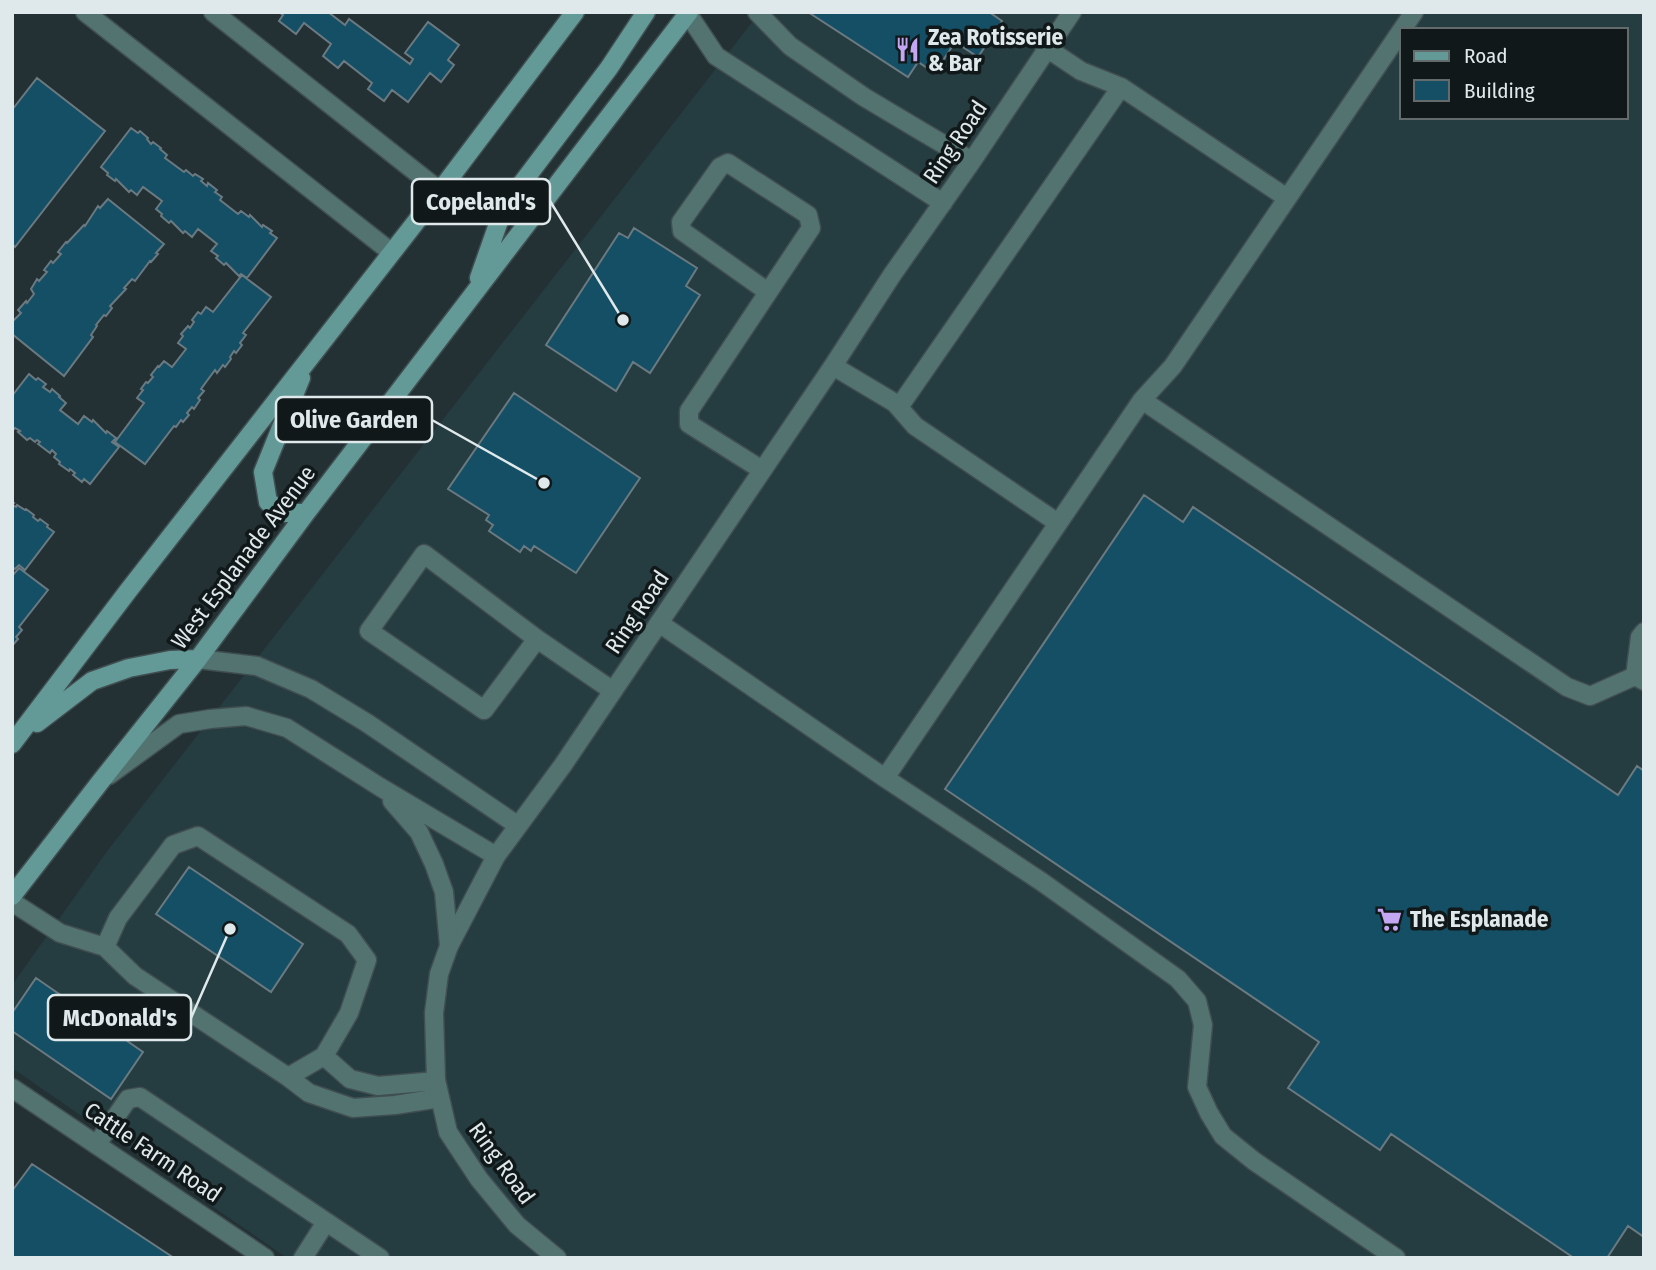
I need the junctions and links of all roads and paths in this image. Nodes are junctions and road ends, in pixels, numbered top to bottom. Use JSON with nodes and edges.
{"nodes":[{"id":1,"x":85,"y":12,"type":"edge"},
{"id":2,"x":214,"y":12,"type":"edge"},
{"id":3,"x":575,"y":12,"type":"edge"},
{"id":4,"x":646,"y":12,"type":"edge"},
{"id":5,"x":757,"y":12,"type":"edge"},
{"id":6,"x":1072,"y":12,"type":"edge"},
{"id":7,"x":1414,"y":12,"type":"edge"},
{"id":8,"x":688,"y":13,"type":"edge"},
{"id":9,"x":1403,"y":28,"type":"edge"},
{"id":10,"x":1400,"y":33,"type":"edge"},
{"id":11,"x":1048,"y":49,"type":"junction"},
{"id":12,"x":1121,"y":88,"type":"junction"},
{"id":13,"x":972,"y":160,"type":"junction"},
{"id":14,"x":440,"y":191,"type":"junction"},
{"id":15,"x":1287,"y":198,"type":"junction"},
{"id":16,"x":943,"y":203,"type":"junction"},
{"id":17,"x":391,"y":252,"type":"junction"},
{"id":18,"x":768,"y":292,"type":"junction"},
{"id":19,"x":473,"y":295,"type":"junction"},
{"id":20,"x":311,"y":356,"type":"junction"},
{"id":21,"x":833,"y":366,"type":"junction"},
{"id":22,"x":1142,"y":400,"type":"junction"},
{"id":23,"x":899,"y":407,"type":"junction"},
{"id":24,"x":762,"y":470,"type":"junction"},
{"id":25,"x":306,"y":513,"type":"junction"},
{"id":26,"x":1058,"y":523,"type":"junction"},
{"id":27,"x":659,"y":623,"type":"junction"},
{"id":28,"x":1644,"y":632,"type":"edge"},
{"id":29,"x":537,"y":639,"type":"junction"},
{"id":30,"x":198,"y":659,"type":"junction"},
{"id":31,"x":1639,"y":679,"type":"edge"},
{"id":32,"x":613,"y":691,"type":"junction"},
{"id":33,"x":15,"y":741,"type":"edge"},
{"id":34,"x":885,"y":778,"type":"junction"},
{"id":35,"x":101,"y":781,"type":"junction"},
{"id":36,"x":380,"y":788,"type":"junction"},
{"id":37,"x":517,"y":825,"type":"junction"},
{"id":38,"x":496,"y":856,"type":"junction"},
{"id":39,"x":12,"y":896,"type":"edge"},
{"id":40,"x":12,"y":902,"type":"edge"},
{"id":41,"x":450,"y":946,"type":"junction"},
{"id":42,"x":105,"y":947,"type":"junction"},
{"id":43,"x":324,"y":1056,"type":"junction"},
{"id":44,"x":288,"y":1077,"type":"junction"},
{"id":45,"x":12,"y":1088,"type":"edge"},
{"id":46,"x":438,"y":1090,"type":"junction"},
{"id":47,"x":97,"y":1144,"type":"junction"},
{"id":48,"x":326,"y":1222,"type":"junction"},
{"id":49,"x":265,"y":1258,"type":"edge"},
{"id":50,"x":303,"y":1258,"type":"edge"},
{"id":51,"x":380,"y":1258,"type":"edge"},
{"id":52,"x":557,"y":1258,"type":"edge"},
{"id":53,"x":1396,"y":1258,"type":"edge"}],
"edges":[{"from":1,"to":17,"type":"street"},
{"from":2,"to":14,"type":"street"},
{"from":3,"to":14,"type":"main road"},
{"from":4,"to":19,"type":"main road"},
{"from":5,"to":13,"type":"street"},
{"from":6,"to":11,"type":"street","name":"Ring Road"},
{"from":7,"to":9,"type":"street"},
{"from":8,"to":16,"type":"street"},
{"from":8,"to":19,"type":"main road","name":"West Esplanade Avenue"},
{"from":10,"to":15,"type":"street"},
{"from":11,"to":12,"type":"street"},
{"from":11,"to":13,"type":"street","name":"Ring Road"},
{"from":12,"to":15,"type":"street"},
{"from":12,"to":23,"type":"street"},
{"from":13,"to":16,"type":"street","name":"Ring Road"},
{"from":14,"to":17,"type":"main road"},
{"from":15,"to":22,"type":"street"},
{"from":16,"to":21,"type":"street","name":"Ring Road"},
{"from":17,"to":20,"type":"main road"},
{"from":18,"to":18,"type":"street"},
{"from":18,"to":24,"type":"street"},
{"from":19,"to":25,"type":"main road","name":"West Esplanade Avenue"},
{"from":20,"to":25,"type":"main road"},
{"from":20,"to":33,"type":"main road"},
{"from":21,"to":23,"type":"street"},
{"from":21,"to":24,"type":"street","name":"Ring Road"},
{"from":22,"to":26,"type":"street"},
{"from":22,"to":31,"type":"street"},
{"from":23,"to":26,"type":"street"},
{"from":24,"to":27,"type":"street","name":"Ring Road"},
{"from":25,"to":30,"type":"main road","name":"West Esplanade Avenue"},
{"from":26,"to":34,"type":"street"},
{"from":27,"to":32,"type":"street","name":"Ring Road"},
{"from":27,"to":34,"type":"street"},
{"from":28,"to":31,"type":"street"},
{"from":29,"to":29,"type":"street"},
{"from":29,"to":32,"type":"street"},
{"from":30,"to":33,"type":"main road"},
{"from":30,"to":35,"type":"main road","name":"West Esplanade Avenue"},
{"from":30,"to":37,"type":"street"},
{"from":32,"to":37,"type":"street","name":"Ring Road"},
{"from":34,"to":53,"type":"street"},
{"from":35,"to":36,"type":"street"},
{"from":35,"to":39,"type":"main road","name":"West Esplanade Avenue"},
{"from":36,"to":38,"type":"street"},
{"from":36,"to":41,"type":"street"},
{"from":37,"to":38,"type":"street","name":"Ring Road"},
{"from":38,"to":41,"type":"street","name":"Ring Road"},
{"from":40,"to":42,"type":"street"},
{"from":41,"to":46,"type":"street","name":"Ring Road"},
{"from":42,"to":43,"type":"street"},
{"from":42,"to":44,"type":"street"},
{"from":43,"to":44,"type":"street"},
{"from":43,"to":46,"type":"street"},
{"from":44,"to":46,"type":"street"},
{"from":45,"to":47,"type":"street","name":"Cattle Farm Road"},
{"from":46,"to":52,"type":"street","name":"Ring Road"},
{"from":47,"to":48,"type":"street"},
{"from":47,"to":49,"type":"street","name":"Cattle Farm Road"},
{"from":48,"to":50,"type":"street"},
{"from":48,"to":51,"type":"street"}]}
